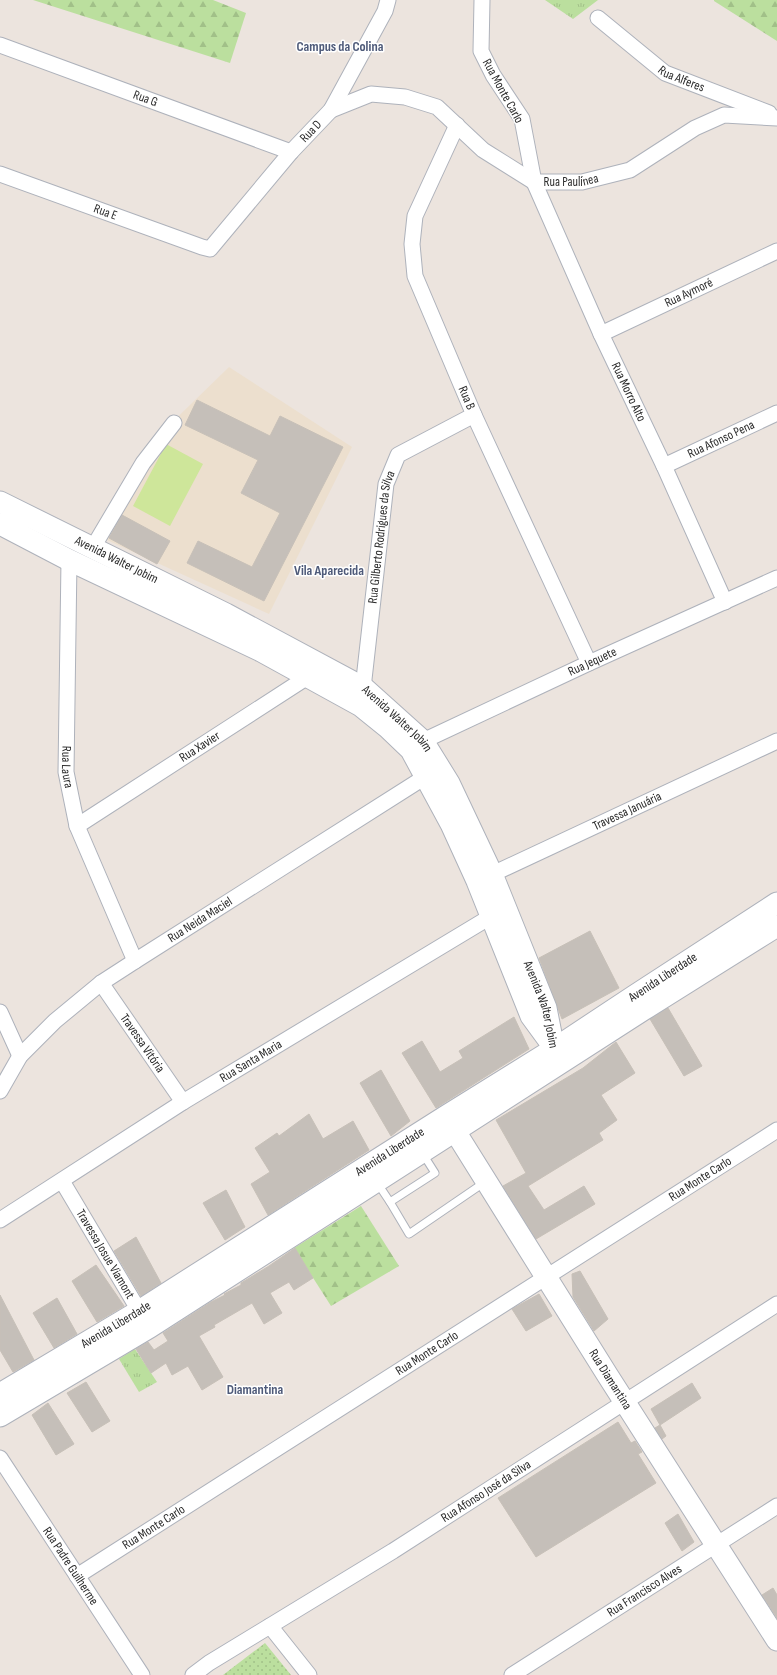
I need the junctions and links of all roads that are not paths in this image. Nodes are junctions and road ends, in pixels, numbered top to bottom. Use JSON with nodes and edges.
{"nodes":[{"id":1,"x":388,"y":0,"type":"edge"},
{"id":2,"x":482,"y":0,"type":"edge"},
{"id":3,"x":598,"y":18,"type":"dead end"},
{"id":4,"x":0,"y":45,"type":"edge"},
{"id":5,"x":332,"y":110,"type":"junction"},
{"id":6,"x":777,"y":117,"type":"edge"},
{"id":7,"x":457,"y":125,"type":"junction"},
{"id":8,"x":291,"y":152,"type":"junction"},
{"id":9,"x":0,"y":174,"type":"edge"},
{"id":10,"x":534,"y":182,"type":"junction"},
{"id":11,"x":210,"y":249,"type":"joint"},
{"id":12,"x":777,"y":251,"type":"edge"},
{"id":13,"x":601,"y":334,"type":"junction"},
{"id":14,"x":777,"y":414,"type":"edge"},
{"id":15,"x":474,"y":415,"type":"junction"},
{"id":16,"x":174,"y":423,"type":"dead end"},
{"id":17,"x":664,"y":466,"type":"junction"},
{"id":18,"x":0,"y":502,"type":"edge"},
{"id":19,"x":0,"y":524,"type":"edge"},
{"id":20,"x":92,"y":549,"type":"junction"},
{"id":21,"x":69,"y":560,"type":"junction"},
{"id":22,"x":777,"y":578,"type":"edge"},
{"id":23,"x":725,"y":602,"type":"junction"},
{"id":24,"x":589,"y":663,"type":"junction"},
{"id":25,"x":313,"y":669,"type":"junction"},
{"id":26,"x":362,"y":697,"type":"junction"},
{"id":27,"x":777,"y":741,"type":"edge"},
{"id":28,"x":417,"y":746,"type":"junction"},
{"id":29,"x":425,"y":778,"type":"junction"},
{"id":30,"x":77,"y":826,"type":"junction"},
{"id":31,"x":485,"y":877,"type":"junction"},
{"id":32,"x":777,"y":904,"type":"edge"},
{"id":33,"x":499,"y":912,"type":"junction"},
{"id":34,"x":777,"y":926,"type":"edge"},
{"id":35,"x":135,"y":960,"type":"junction"},
{"id":36,"x":101,"y":983,"type":"junction"},
{"id":37,"x":638,"y":1003,"type":"junction"},
{"id":38,"x":0,"y":1012,"type":"edge"},
{"id":39,"x":20,"y":1056,"type":"junction"},
{"id":40,"x":558,"y":1056,"type":"junction"},
{"id":41,"x":0,"y":1091,"type":"edge"},
{"id":42,"x":183,"y":1102,"type":"junction"},
{"id":43,"x":450,"y":1123,"type":"junction"},
{"id":44,"x":777,"y":1130,"type":"edge"},
{"id":45,"x":422,"y":1152,"type":"junction"},
{"id":46,"x":62,"y":1180,"type":"junction"},
{"id":47,"x":376,"y":1181,"type":"junction"},
{"id":48,"x":486,"y":1181,"type":"junction"},
{"id":49,"x":390,"y":1202,"type":"junction"},
{"id":50,"x":0,"y":1220,"type":"edge"},
{"id":51,"x":546,"y":1277,"type":"junction"},
{"id":52,"x":777,"y":1304,"type":"edge"},
{"id":53,"x":144,"y":1319,"type":"junction"},
{"id":54,"x":0,"y":1394,"type":"edge"},
{"id":55,"x":624,"y":1400,"type":"junction"},
{"id":56,"x":0,"y":1416,"type":"edge"},
{"id":57,"x":0,"y":1458,"type":"edge"},
{"id":58,"x":777,"y":1506,"type":"edge"},
{"id":59,"x":715,"y":1546,"type":"junction"},
{"id":60,"x":77,"y":1576,"type":"junction"},
{"id":61,"x":270,"y":1626,"type":"junction"},
{"id":62,"x":777,"y":1640,"type":"edge"},
{"id":63,"x":142,"y":1675,"type":"edge"},
{"id":64,"x":193,"y":1675,"type":"edge"},
{"id":65,"x":309,"y":1675,"type":"edge"},
{"id":66,"x":512,"y":1675,"type":"edge"}],
"edges":[{"from":1,"to":5,"type":"street","name":"Rua D"},
{"from":2,"to":10,"type":"street","name":"Rua Monte Carlo"},
{"from":3,"to":6,"type":"street","name":"Rua Alferes"},
{"from":4,"to":8,"type":"street","name":"Rua G"},
{"from":5,"to":7,"type":"street","name":"Rua Paulínea"},
{"from":5,"to":8,"type":"street","name":"Rua D"},
{"from":6,"to":10,"type":"street","name":"Rua Paulínea"},
{"from":7,"to":10,"type":"street","name":"Rua Paulínea"},
{"from":7,"to":15,"type":"street","name":"Rua B"},
{"from":8,"to":11,"type":"street","name":"Rua D"},
{"from":9,"to":11,"type":"street","name":"Rua E"},
{"from":10,"to":13,"type":"street","name":"Rua Morro Alto"},
{"from":12,"to":13,"type":"street","name":"Rua Aymoré"},
{"from":13,"to":17,"type":"street","name":"Rua Morro Alto"},
{"from":14,"to":17,"type":"street","name":"Rua Afonso Pena"},
{"from":15,"to":24,"type":"street","name":"Rua B"},
{"from":15,"to":26,"type":"street","name":"Rua Gilberto Rodrigues da Silva"},
{"from":16,"to":20,"type":"street"},
{"from":17,"to":23,"type":"street","name":"Rua Morro Alto"},
{"from":18,"to":20,"type":"main road","name":"Avenida Walter Jobim"},
{"from":19,"to":21,"type":"main road","name":"Avenida Walter Jobim"},
{"from":20,"to":25,"type":"main road","name":"Avenida Walter Jobim"},
{"from":21,"to":25,"type":"main road","name":"Avenida Walter Jobim"},
{"from":21,"to":30,"type":"street","name":"Rua Laura"},
{"from":22,"to":23,"type":"street","name":"Rua Jequete"},
{"from":23,"to":24,"type":"street","name":"Rua Jequete"},
{"from":24,"to":28,"type":"street","name":"Rua Jequete"},
{"from":25,"to":26,"type":"main road","name":"Avenida Walter Jobim"},
{"from":25,"to":30,"type":"street","name":"Rua Xavier"},
{"from":26,"to":28,"type":"main road","name":"Avenida Walter Jobim"},
{"from":27,"to":31,"type":"street","name":"Travessa Januária"},
{"from":28,"to":29,"type":"main road","name":"Avenida Walter Jobim"},
{"from":28,"to":31,"type":"main road","name":"Avenida Walter Jobim"},
{"from":29,"to":31,"type":"main road","name":"Avenida Walter Jobim"},
{"from":29,"to":35,"type":"street","name":"Rua Neida Maciel"},
{"from":30,"to":35,"type":"street","name":"Rua Laura"},
{"from":31,"to":33,"type":"main road","name":"Avenida Walter Jobim"},
{"from":32,"to":37,"type":"main road","name":"Avenida Liberdade"},
{"from":33,"to":40,"type":"main road","name":"Avenida Walter Jobim"},
{"from":33,"to":42,"type":"street","name":"Rua Santa Maria"},
{"from":34,"to":37,"type":"main road","name":"Avenida Liberdade"},
{"from":35,"to":36,"type":"street","name":"Rua Neida Maciel"},
{"from":36,"to":39,"type":"street","name":"Rua Neida Maciel"},
{"from":36,"to":42,"type":"street","name":"Travessa Vitória"},
{"from":37,"to":40,"type":"main road","name":"Avenida Liberdade"},
{"from":38,"to":39,"type":"street"},
{"from":39,"to":41,"type":"street","name":"Rua Neida Maciel"},
{"from":40,"to":43,"type":"main road","name":"Avenida Liberdade"},
{"from":42,"to":46,"type":"street","name":"Rua Santa Maria"},
{"from":43,"to":45,"type":"main road","name":"Avenida Liberdade"},
{"from":43,"to":48,"type":"main road","name":"Rua Diamantina"},
{"from":43,"to":53,"type":"main road","name":"Avenida Liberdade"},
{"from":44,"to":51,"type":"street","name":"Rua Monte Carlo"},
{"from":45,"to":47,"type":"main road","name":"Avenida Liberdade"},
{"from":45,"to":49,"type":"lane"},
{"from":46,"to":50,"type":"street","name":"Rua Santa Maria"},
{"from":46,"to":53,"type":"street","name":"Travessa Josue Viamont"},
{"from":47,"to":49,"type":"lane"},
{"from":47,"to":53,"type":"main road","name":"Avenida Liberdade"},
{"from":48,"to":49,"type":"lane"},
{"from":48,"to":51,"type":"main road","name":"Rua Diamantina"},
{"from":51,"to":55,"type":"main road","name":"Rua Diamantina"},
{"from":51,"to":60,"type":"street","name":"Rua Monte Carlo"},
{"from":52,"to":55,"type":"street","name":"Rua Afonso José da Silva"},
{"from":53,"to":54,"type":"main road","name":"Avenida Liberdade"},
{"from":53,"to":56,"type":"main road","name":"Avenida Liberdade"},
{"from":55,"to":59,"type":"main road","name":"Rua Diamantina"},
{"from":55,"to":61,"type":"street","name":"Rua Afonso José da Silva"},
{"from":57,"to":60,"type":"street","name":"Rua Padre Guilherme"},
{"from":58,"to":59,"type":"street","name":"Rua Francisco Alves"},
{"from":59,"to":62,"type":"main road","name":"Rua Diamantina"},
{"from":59,"to":66,"type":"street","name":"Rua Francisco Alves"},
{"from":60,"to":63,"type":"street","name":"Rua Padre Guilherme"},
{"from":61,"to":64,"type":"street","name":"Rua Afonso José da Silva"},
{"from":61,"to":65,"type":"street"}]}
